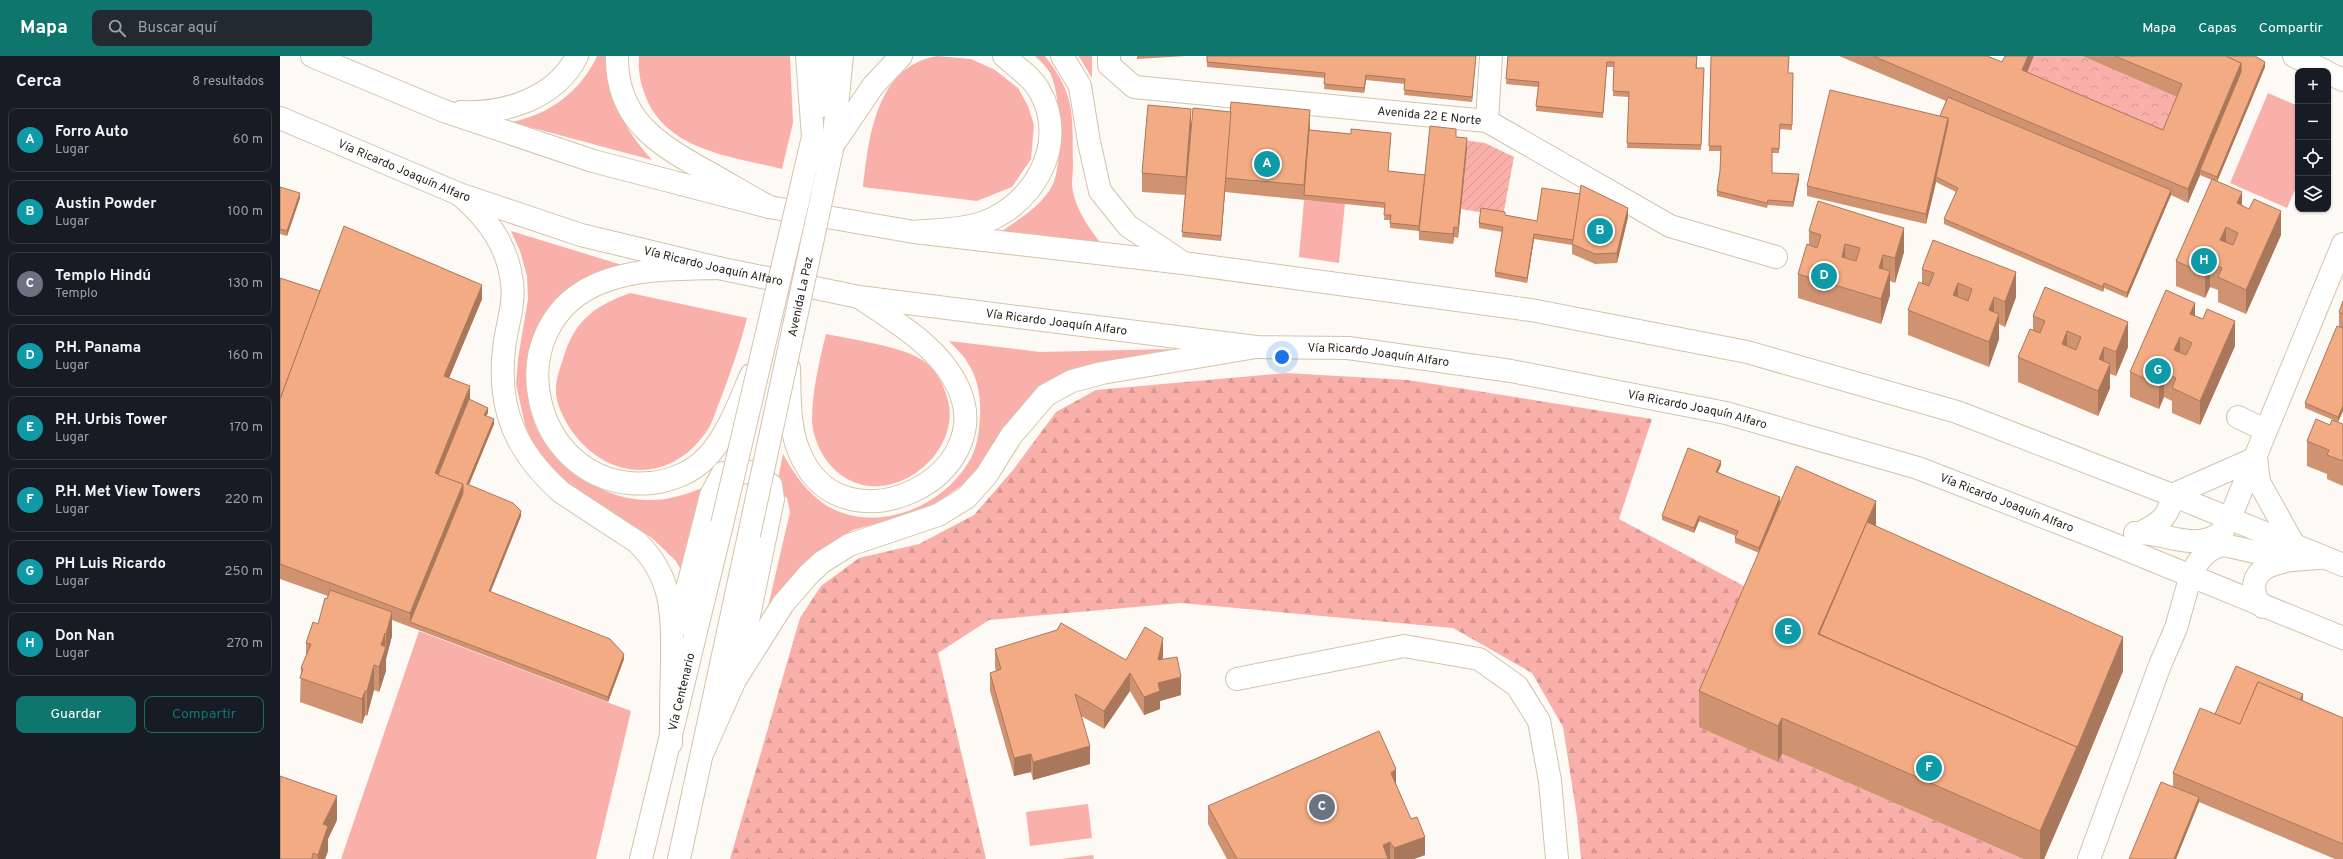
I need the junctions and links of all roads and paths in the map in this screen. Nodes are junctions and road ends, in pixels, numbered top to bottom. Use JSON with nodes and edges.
{"nodes":[{"id":1,"x":312,"y":56,"type":"edge"},
{"id":2,"x":578,"y":56,"type":"edge"},
{"id":3,"x":618,"y":56,"type":"edge"},
{"id":4,"x":807,"y":56,"type":"edge"},
{"id":5,"x":822,"y":56,"type":"edge"},
{"id":6,"x":842,"y":56,"type":"edge"},
{"id":7,"x":901,"y":56,"type":"edge"},
{"id":8,"x":1004,"y":56,"type":"edge"},
{"id":9,"x":1062,"y":56,"type":"edge"},
{"id":10,"x":1492,"y":56,"type":"edge"},
{"id":11,"x":2294,"y":56,"type":"edge"},
{"id":12,"x":1109,"y":60,"type":"edge"},
{"id":13,"x":2319,"y":68,"type":"edge"},
{"id":14,"x":2331,"y":74,"type":"edge"},
{"id":15,"x":2343,"y":80,"type":"edge"},
{"id":16,"x":444,"y":111,"type":"junction"},
{"id":17,"x":280,"y":118,"type":"edge"},
{"id":18,"x":1487,"y":121,"type":"junction"},
{"id":19,"x":823,"y":141,"type":"junction"},
{"id":20,"x":459,"y":194,"type":"junction"},
{"id":21,"x":769,"y":207,"type":"junction"},
{"id":22,"x":914,"y":232,"type":"junction"},
{"id":23,"x":2343,"y":244,"type":"edge"},
{"id":24,"x":1776,"y":257,"type":"dead end"},
{"id":25,"x":1183,"y":263,"type":"junction"},
{"id":26,"x":718,"y":268,"type":"junction"},
{"id":27,"x":859,"y":297,"type":"junction"},
{"id":28,"x":764,"y":344,"type":"junction"},
{"id":29,"x":1256,"y":347,"type":"junction"},
{"id":30,"x":788,"y":353,"type":"junction"},
{"id":31,"x":2238,"y":417,"type":"dead end"},
{"id":32,"x":2265,"y":430,"type":"junction"},
{"id":33,"x":2256,"y":458,"type":"junction"},
{"id":34,"x":2172,"y":495,"type":"junction"},
{"id":35,"x":2230,"y":518,"type":"junction"},
{"id":36,"x":722,"y":524,"type":"joint"},
{"id":37,"x":2140,"y":532,"type":"junction"},
{"id":38,"x":2103,"y":540,"type":"junction"},
{"id":39,"x":2292,"y":552,"type":"junction"},
{"id":40,"x":2334,"y":561,"type":"edge"},
{"id":41,"x":2191,"y":575,"type":"junction"},
{"id":42,"x":2264,"y":607,"type":"junction"},
{"id":43,"x":2343,"y":638,"type":"edge"},
{"id":44,"x":672,"y":648,"type":"junction"},
{"id":45,"x":1238,"y":679,"type":"dead end"},
{"id":46,"x":735,"y":680,"type":"junction"},
{"id":47,"x":670,"y":742,"type":"junction"},
{"id":48,"x":703,"y":752,"type":"junction"},
{"id":49,"x":641,"y":859,"type":"edge"},
{"id":50,"x":679,"y":859,"type":"edge"},
{"id":51,"x":1557,"y":859,"type":"edge"},
{"id":52,"x":2089,"y":859,"type":"edge"}],
"edges":[{"from":1,"to":16,"type":"main road"},
{"from":2,"to":16,"type":"main road"},
{"from":3,"to":21,"type":"main road"},
{"from":4,"to":19,"type":"main road"},
{"from":5,"to":19,"type":"main road","name":"Avenida La Paz"},
{"from":6,"to":19,"type":"main road","name":"Avenida La Paz"},
{"from":7,"to":19,"type":"main road"},
{"from":8,"to":22,"type":"main road"},
{"from":9,"to":25,"type":"main road"},
{"from":10,"to":18,"type":"main road"},
{"from":11,"to":13,"type":"main road"},
{"from":12,"to":18,"type":"main road","name":"Avenida 22 E Norte"},
{"from":14,"to":15,"type":"main road"},
{"from":16,"to":21,"type":"main road"},
{"from":17,"to":20,"type":"main road","name":"Vía Ricardo Joaquín Alfaro"},
{"from":18,"to":24,"type":"main road","name":"Avenida 22 E Norte"},
{"from":19,"to":28,"type":"main road","name":"Avenida La Paz","bridge":true},
{"from":19,"to":30,"type":"main road","name":"Avenida La Paz","bridge":true},
{"from":20,"to":26,"type":"main road","name":"Vía Ricardo Joaquín Alfaro"},
{"from":20,"to":44,"type":"main road"},
{"from":21,"to":22,"type":"main road"},
{"from":22,"to":25,"type":"main road"},
{"from":23,"to":32,"type":"main road"},
{"from":25,"to":34,"type":"main road"},
{"from":26,"to":27,"type":"main road","name":"Vía Ricardo Joaquín Alfaro"},
{"from":26,"to":28,"type":"main road","bridge":true},
{"from":27,"to":29,"type":"main road","name":"Vía Ricardo Joaquín Alfaro"},
{"from":27,"to":30,"type":"main road","bridge":true},
{"from":28,"to":36,"type":"main road","name":"Avenida La Paz","bridge":true},
{"from":29,"to":38,"type":"main road","name":"Vía Ricardo Joaquín Alfaro"},
{"from":29,"to":46,"type":"main road"},
{"from":30,"to":48,"type":"main road","name":"Avenida La Paz","bridge":true},
{"from":31,"to":32,"type":"main road"},
{"from":32,"to":33,"type":"main road"},
{"from":33,"to":34,"type":"main road"},
{"from":33,"to":35,"type":"main road"},
{"from":33,"to":39,"type":"main road"},
{"from":34,"to":35,"type":"main road"},
{"from":34,"to":37,"type":"main road"},
{"from":35,"to":37,"type":"main road"},
{"from":35,"to":39,"type":"main road"},
{"from":36,"to":47,"type":"main road","name":"Vía Centenario"},
{"from":37,"to":38,"type":"main road"},
{"from":38,"to":41,"type":"main road","name":"Vía Ricardo Joaquín Alfaro"},
{"from":39,"to":40,"type":"main road"},
{"from":39,"to":41,"type":"main road"},
{"from":39,"to":42,"type":"main road"},
{"from":41,"to":42,"type":"main road","name":"Vía Ricardo Joaquín Alfaro"},
{"from":41,"to":52,"type":"main road"},
{"from":42,"to":43,"type":"main road","name":"Vía Ricardo Joaquín Alfaro"},
{"from":44,"to":46,"type":"main road"},
{"from":44,"to":47,"type":"main road"},
{"from":45,"to":51,"type":"main road"},
{"from":46,"to":48,"type":"main road"},
{"from":47,"to":49,"type":"main road","name":"Vía Centenario"},
{"from":48,"to":50,"type":"main road"}]}
